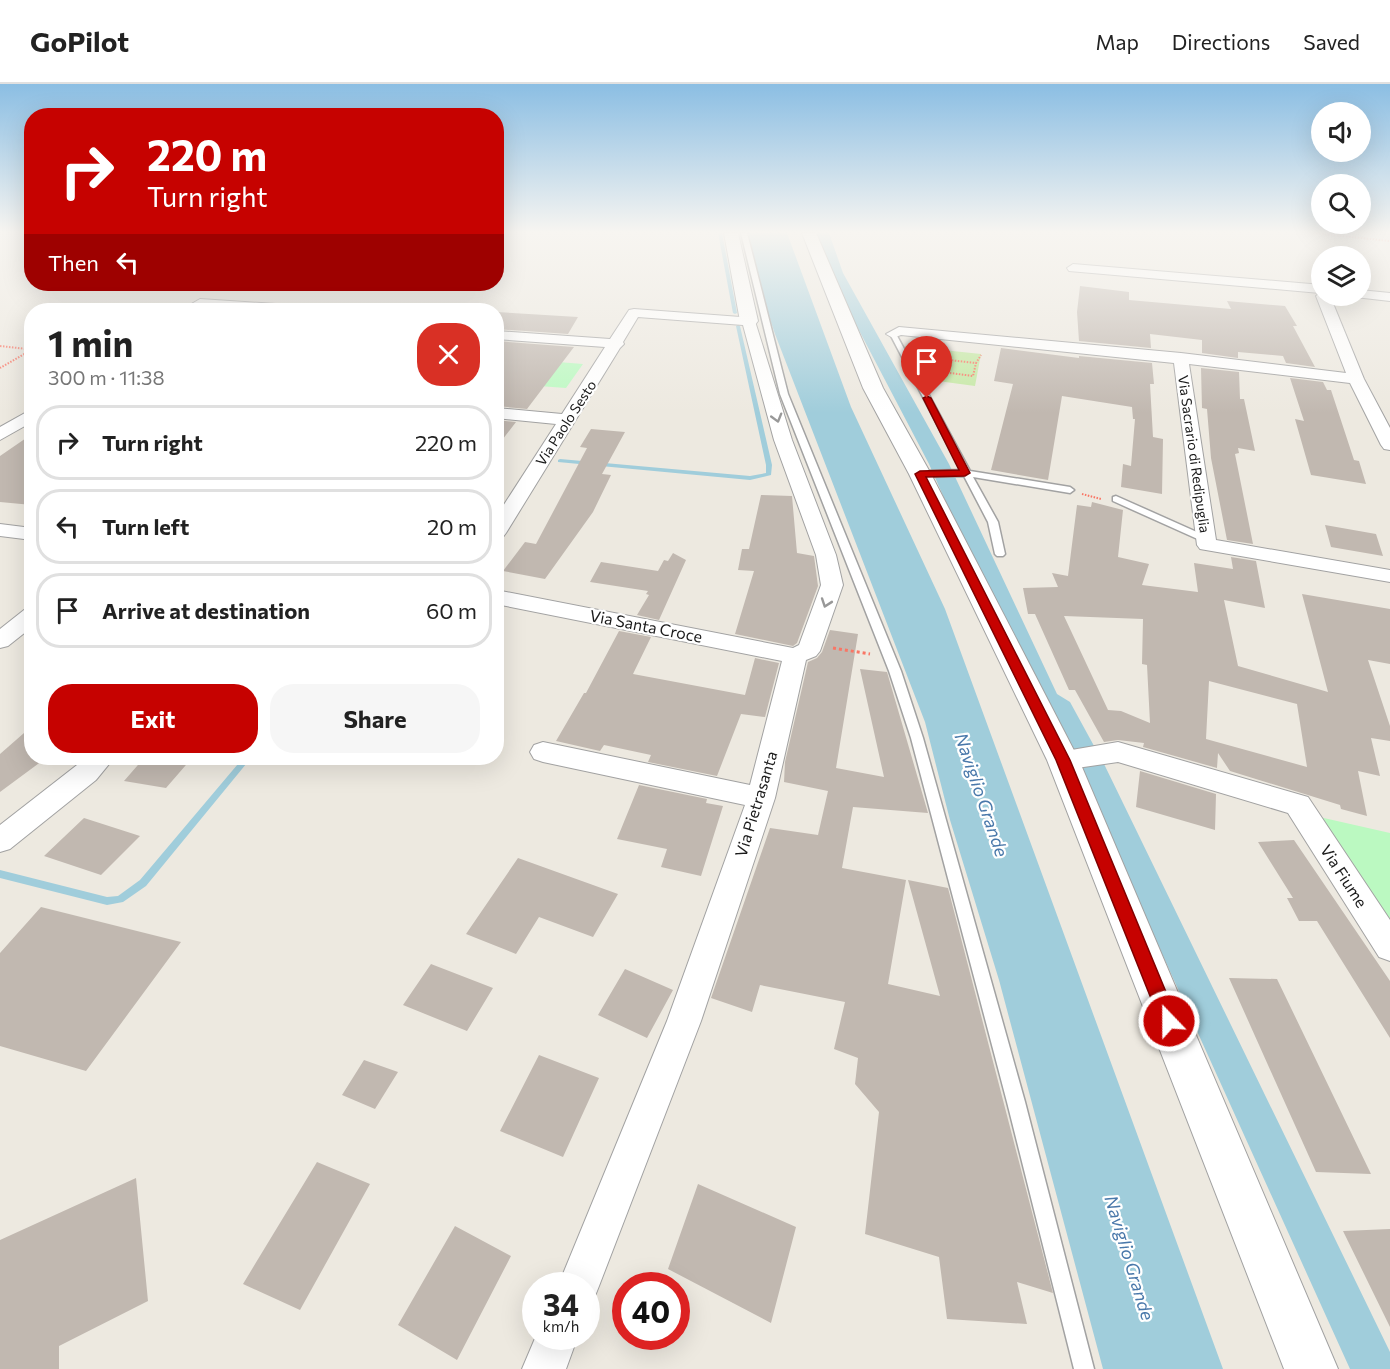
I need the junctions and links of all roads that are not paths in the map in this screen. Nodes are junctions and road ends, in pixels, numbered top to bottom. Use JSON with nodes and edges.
{"nodes":[{"id":1,"x":743,"y":293,"type":"edge"},
{"id":2,"x":759,"y":293,"type":"edge"},
{"id":3,"x":834,"y":293,"type":"edge"},
{"id":4,"x":1371,"y":295,"type":"edge"},
{"id":5,"x":1390,"y":297,"type":"edge"},
{"id":6,"x":1327,"y":306,"type":"edge"},
{"id":7,"x":749,"y":321,"type":"junction"},
{"id":8,"x":893,"y":334,"type":"joint"},
{"id":9,"x":504,"y":335,"type":"edge"},
{"id":10,"x":617,"y":344,"type":"junction"},
{"id":11,"x":1181,"y":358,"type":"junction"},
{"id":12,"x":1356,"y":379,"type":"junction"},
{"id":13,"x":504,"y":414,"type":"edge"},
{"id":14,"x":24,"y":419,"type":"edge"},
{"id":15,"x":567,"y":420,"type":"junction"},
{"id":16,"x":0,"y":435,"type":"edge"},
{"id":17,"x":1390,"y":445,"type":"edge"},
{"id":18,"x":965,"y":473,"type":"junction"},
{"id":19,"x":920,"y":474,"type":"junction"},
{"id":20,"x":1070,"y":490,"type":"road end"},
{"id":21,"x":1116,"y":499,"type":"road end"},
{"id":22,"x":504,"y":520,"type":"edge"},
{"id":23,"x":0,"y":530,"type":"edge"},
{"id":24,"x":24,"y":533,"type":"edge"},
{"id":25,"x":1205,"y":539,"type":"junction"},
{"id":26,"x":1000,"y":554,"type":"dead end"},
{"id":27,"x":1390,"y":576,"type":"edge"},
{"id":28,"x":504,"y":598,"type":"edge"},
{"id":29,"x":24,"y":622,"type":"edge"},
{"id":30,"x":0,"y":641,"type":"edge"},
{"id":31,"x":803,"y":650,"type":"junction"},
{"id":32,"x":543,"y":752,"type":"dead end"},
{"id":33,"x":1078,"y":758,"type":"junction"},
{"id":34,"x":94,"y":765,"type":"edge"},
{"id":35,"x":761,"y":798,"type":"junction"},
{"id":36,"x":0,"y":841,"type":"edge"},
{"id":37,"x":1390,"y":947,"type":"edge"},
{"id":38,"x":584,"y":1272,"type":"edge"},
{"id":39,"x":551,"y":1350,"type":"edge"},
{"id":40,"x":544,"y":1369,"type":"edge"},
{"id":41,"x":1084,"y":1369,"type":"edge"},
{"id":42,"x":1311,"y":1369,"type":"edge"}],
"edges":[{"from":1,"to":7,"type":"street"},
{"from":2,"to":41,"type":"lane"},
{"from":3,"to":19,"type":"street"},
{"from":4,"to":5,"type":"street"},
{"from":6,"to":12,"type":"street"},
{"from":7,"to":10,"type":"street","name":"Via Paolo Sesto"},
{"from":7,"to":31,"type":"street","name":"Via Pietrasanta","one_way":true},
{"from":8,"to":11,"type":"street"},
{"from":8,"to":18,"type":"lane"},
{"from":9,"to":10,"type":"street"},
{"from":10,"to":15,"type":"street","name":"Via Paolo Sesto"},
{"from":11,"to":12,"type":"street"},
{"from":11,"to":25,"type":"street","name":"Via Sacrario di Redipuglia"},
{"from":12,"to":17,"type":"street"},
{"from":13,"to":15,"type":"street"},
{"from":14,"to":16,"type":"street"},
{"from":15,"to":22,"type":"street","name":"Via Paolo Sesto"},
{"from":18,"to":19,"type":"lane"},
{"from":18,"to":20,"type":"lane"},
{"from":18,"to":26,"type":"lane"},
{"from":19,"to":33,"type":"street"},
{"from":21,"to":25,"type":"lane"},
{"from":23,"to":24,"type":"street"},
{"from":25,"to":27,"type":"street","name":"Via Sacrario di Redipuglia"},
{"from":28,"to":31,"type":"street","name":"Via Santa Croce"},
{"from":29,"to":30,"type":"street"},
{"from":31,"to":35,"type":"street","name":"Via Pietrasanta"},
{"from":32,"to":35,"type":"street"},
{"from":33,"to":37,"type":"street","name":"Via Fiume"},
{"from":33,"to":42,"type":"street"},
{"from":34,"to":36,"type":"street"},
{"from":35,"to":38,"type":"street","name":"Via Pietrasanta"},
{"from":39,"to":40,"type":"street"}]}
